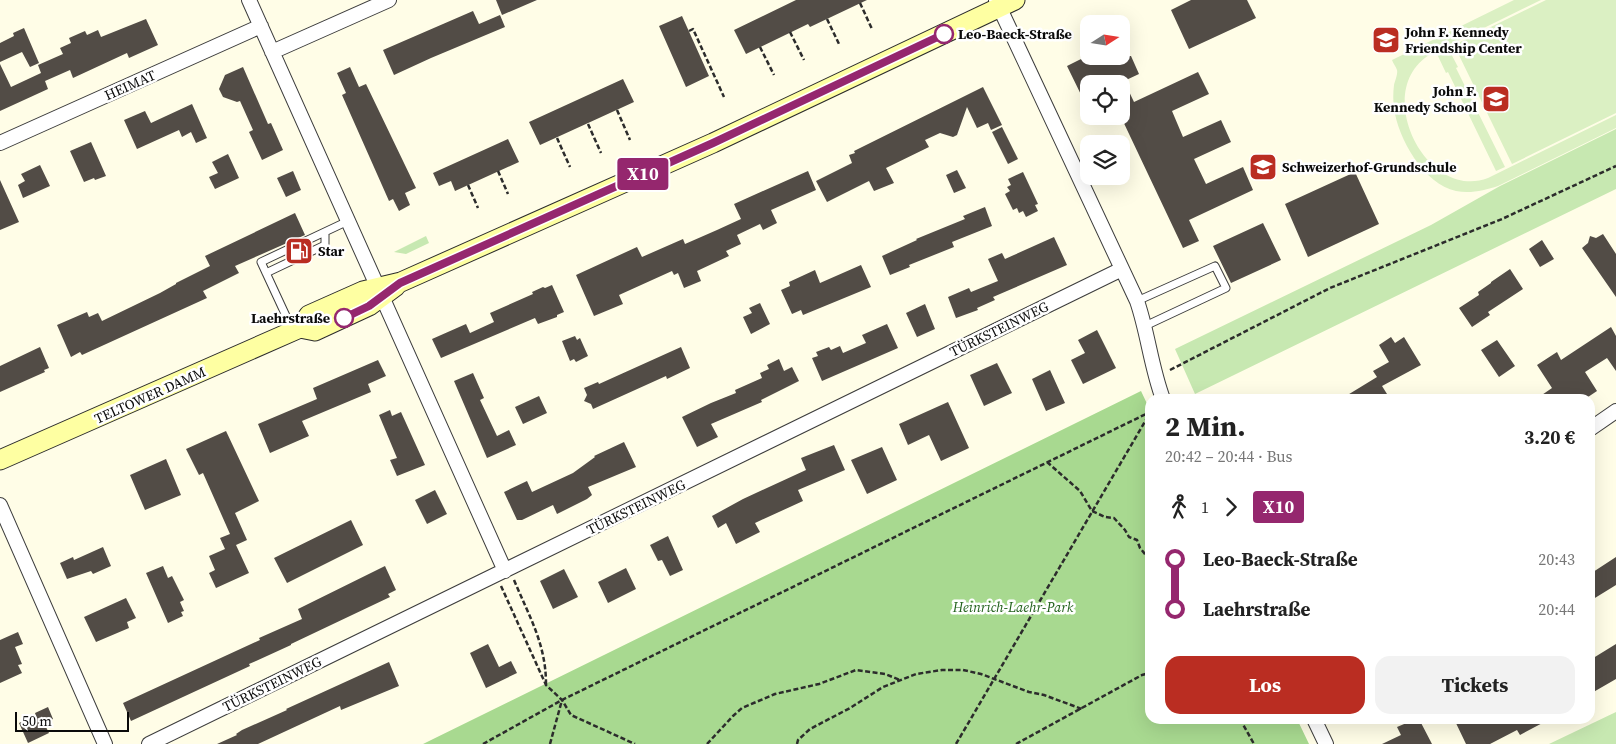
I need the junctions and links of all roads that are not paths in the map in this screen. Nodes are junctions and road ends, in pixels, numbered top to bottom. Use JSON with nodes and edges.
{"nodes":[{"id":1,"x":249,"y":0,"type":"edge"},
{"id":2,"x":389,"y":0,"type":"edge"},
{"id":3,"x":1004,"y":2,"type":"edge"},
{"id":4,"x":260,"y":26,"type":"junction"},
{"id":5,"x":272,"y":52,"type":"junction"},
{"id":6,"x":0,"y":143,"type":"edge"},
{"id":7,"x":348,"y":221,"type":"junction"},
{"id":8,"x":325,"y":232,"type":"junction"},
{"id":9,"x":1122,"y":269,"type":"junction"},
{"id":10,"x":266,"y":273,"type":"junction"},
{"id":11,"x":380,"y":292,"type":"junction"},
{"id":12,"x":1137,"y":301,"type":"junction"},
{"id":13,"x":1145,"y":326,"type":"junction"},
{"id":14,"x":296,"y":329,"type":"junction"},
{"id":15,"x":1161,"y":394,"type":"edge"},
{"id":16,"x":1616,"y":411,"type":"edge"},
{"id":17,"x":1595,"y":426,"type":"edge"},
{"id":18,"x":0,"y":460,"type":"edge"},
{"id":19,"x":0,"y":505,"type":"edge"},
{"id":20,"x":509,"y":575,"type":"junction"},
{"id":21,"x":1316,"y":724,"type":"edge"},
{"id":22,"x":105,"y":744,"type":"edge"},
{"id":23,"x":149,"y":744,"type":"edge"},
{"id":24,"x":1326,"y":744,"type":"edge"}],
"edges":[{"from":1,"to":4,"type":"street"},
{"from":2,"to":5,"type":"street"},
{"from":3,"to":9,"type":"street"},
{"from":3,"to":11,"type":"main road","name":"TELTOWER DAMM"},
{"from":4,"to":5,"type":"street"},
{"from":4,"to":6,"type":"street","name":"HEIMAT"},
{"from":5,"to":7,"type":"street"},
{"from":7,"to":8,"type":"lane"},
{"from":7,"to":11,"type":"street"},
{"from":8,"to":10,"type":"lane"},
{"from":8,"to":10,"type":"lane"},
{"from":9,"to":12,"type":"street"},
{"from":9,"to":20,"type":"street","name":"TÜRKSTEINWEG"},
{"from":10,"to":14,"type":"lane"},
{"from":11,"to":14,"type":"main road","name":"TELTOWER DAMM"},
{"from":11,"to":20,"type":"street"},
{"from":12,"to":13,"type":"street"},
{"from":12,"to":13,"type":"lane"},
{"from":13,"to":15,"type":"street"},
{"from":14,"to":18,"type":"main road","name":"TELTOWER DAMM"},
{"from":16,"to":17,"type":"street"},
{"from":19,"to":22,"type":"street"},
{"from":20,"to":23,"type":"street","name":"TÜRKSTEINWEG"},
{"from":21,"to":24,"type":"street"}]}
